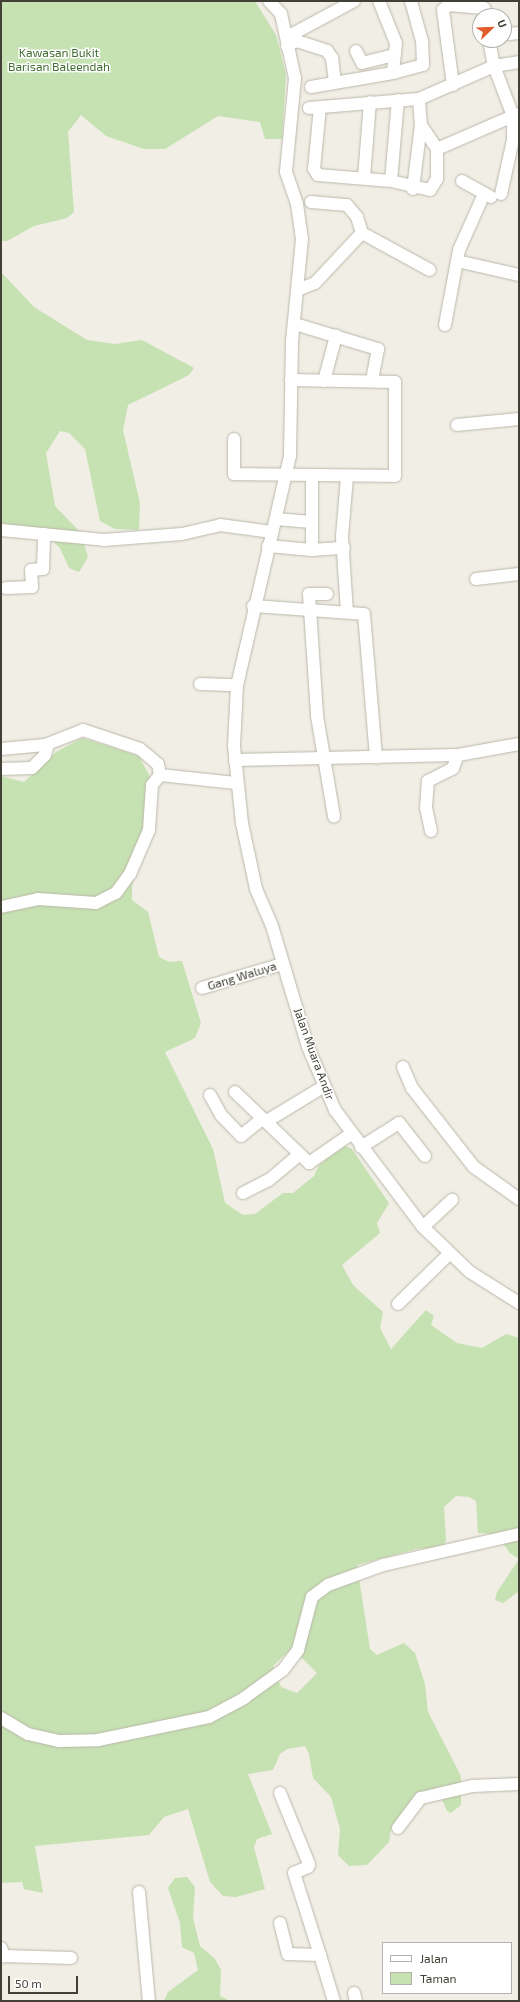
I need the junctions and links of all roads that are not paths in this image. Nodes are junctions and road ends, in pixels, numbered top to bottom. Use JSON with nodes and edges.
{"nodes":[{"id":1,"x":269,"y":1,"type":"edge"},
{"id":2,"x":354,"y":1,"type":"edge"},
{"id":3,"x":379,"y":1,"type":"edge"},
{"id":4,"x":411,"y":1,"type":"edge"},
{"id":5,"x":484,"y":8,"type":"edge"},
{"id":6,"x":287,"y":42,"type":"junction"},
{"id":7,"x":491,"y":48,"type":"edge"},
{"id":8,"x":356,"y":50,"type":"dead end"},
{"id":9,"x":395,"y":55,"type":"junction"},
{"id":10,"x":519,"y":62,"type":"edge"},
{"id":11,"x":494,"y":66,"type":"junction"},
{"id":12,"x":393,"y":73,"type":"junction"},
{"id":13,"x":335,"y":81,"type":"junction"},
{"id":14,"x":453,"y":85,"type":"junction"},
{"id":15,"x":311,"y":87,"type":"dead end"},
{"id":16,"x":419,"y":99,"type":"junction"},
{"id":17,"x":398,"y":100,"type":"junction"},
{"id":18,"x":370,"y":102,"type":"junction"},
{"id":19,"x":516,"y":115,"type":"edge"},
{"id":20,"x":421,"y":125,"type":"junction"},
{"id":21,"x":437,"y":149,"type":"junction"},
{"id":22,"x":364,"y":178,"type":"junction"},
{"id":23,"x":391,"y":181,"type":"junction"},
{"id":24,"x":462,"y":181,"type":"dead end"},
{"id":25,"x":414,"y":189,"type":"junction"},
{"id":26,"x":492,"y":195,"type":"junction"},
{"id":27,"x":311,"y":202,"type":"dead end"},
{"id":28,"x":362,"y":233,"type":"junction"},
{"id":29,"x":457,"y":261,"type":"junction"},
{"id":30,"x":430,"y":270,"type":"dead end"},
{"id":31,"x":519,"y":275,"type":"edge"},
{"id":32,"x":300,"y":289,"type":"junction"},
{"id":33,"x":295,"y":324,"type":"junction"},
{"id":34,"x":445,"y":325,"type":"dead end"},
{"id":35,"x":336,"y":336,"type":"junction"},
{"id":36,"x":372,"y":379,"type":"junction"},
{"id":37,"x":291,"y":380,"type":"junction"},
{"id":38,"x":324,"y":381,"type":"junction"},
{"id":39,"x":519,"y":419,"type":"edge"},
{"id":40,"x":457,"y":425,"type":"dead end"},
{"id":41,"x":234,"y":439,"type":"dead end"},
{"id":42,"x":285,"y":477,"type":"junction"},
{"id":43,"x":312,"y":477,"type":"junction"},
{"id":44,"x":347,"y":477,"type":"junction"},
{"id":45,"x":276,"y":519,"type":"junction"},
{"id":46,"x":311,"y":522,"type":"junction"},
{"id":47,"x":1,"y":530,"type":"edge"},
{"id":48,"x":272,"y":532,"type":"junction"},
{"id":49,"x":44,"y":534,"type":"junction"},
{"id":50,"x":268,"y":546,"type":"junction"},
{"id":51,"x":344,"y":548,"type":"junction"},
{"id":52,"x":312,"y":550,"type":"junction"},
{"id":53,"x":519,"y":574,"type":"edge"},
{"id":54,"x":476,"y":579,"type":"dead end"},
{"id":55,"x":6,"y":588,"type":"dead end"},
{"id":56,"x":327,"y":594,"type":"dead end"},
{"id":57,"x":253,"y":606,"type":"junction"},
{"id":58,"x":310,"y":610,"type":"junction"},
{"id":59,"x":347,"y":612,"type":"junction"},
{"id":60,"x":200,"y":684,"type":"dead end"},
{"id":61,"x":237,"y":685,"type":"junction"},
{"id":62,"x":48,"y":744,"type":"junction"},
{"id":63,"x":519,"y":744,"type":"edge"},
{"id":64,"x":1,"y":748,"type":"edge"},
{"id":65,"x":458,"y":755,"type":"junction"},
{"id":66,"x":324,"y":756,"type":"junction"},
{"id":67,"x":376,"y":757,"type":"junction"},
{"id":68,"x":235,"y":760,"type":"junction"},
{"id":69,"x":1,"y":770,"type":"edge"},
{"id":70,"x":160,"y":775,"type":"junction"},
{"id":71,"x":236,"y":783,"type":"junction"},
{"id":72,"x":334,"y":817,"type":"dead end"},
{"id":73,"x":431,"y":831,"type":"dead end"},
{"id":74,"x":1,"y":908,"type":"edge"},
{"id":75,"x":282,"y":964,"type":"junction"},
{"id":76,"x":202,"y":988,"type":"dead end"},
{"id":77,"x":403,"y":1068,"type":"dead end"},
{"id":78,"x":323,"y":1087,"type":"junction"},
{"id":79,"x":235,"y":1092,"type":"dead end"},
{"id":80,"x":210,"y":1095,"type":"dead end"},
{"id":81,"x":265,"y":1119,"type":"junction"},
{"id":82,"x":351,"y":1134,"type":"junction"},
{"id":83,"x":361,"y":1147,"type":"junction"},
{"id":84,"x":299,"y":1155,"type":"junction"},
{"id":85,"x":425,"y":1156,"type":"dead end"},
{"id":86,"x":243,"y":1193,"type":"dead end"},
{"id":87,"x":519,"y":1199,"type":"edge"},
{"id":88,"x":452,"y":1200,"type":"dead end"},
{"id":89,"x":423,"y":1226,"type":"junction"},
{"id":90,"x":449,"y":1254,"type":"junction"},
{"id":91,"x":398,"y":1304,"type":"dead end"},
{"id":92,"x":519,"y":1304,"type":"edge"},
{"id":93,"x":519,"y":1534,"type":"edge"},
{"id":94,"x":1,"y":1718,"type":"edge"},
{"id":95,"x":519,"y":1784,"type":"edge"},
{"id":96,"x":280,"y":1793,"type":"dead end"},
{"id":97,"x":398,"y":1828,"type":"dead end"},
{"id":98,"x":139,"y":1892,"type":"dead end"},
{"id":99,"x":280,"y":1923,"type":"dead end"},
{"id":100,"x":1,"y":1948,"type":"edge"},
{"id":101,"x":320,"y":1955,"type":"junction"},
{"id":102,"x":71,"y":1958,"type":"dead end"},
{"id":103,"x":149,"y":2001,"type":"edge"},
{"id":104,"x":334,"y":2001,"type":"edge"}],
"edges":[{"from":1,"to":6,"type":"street","name":"Jalan Muara Andir"},
{"from":2,"to":6,"type":"street"},
{"from":3,"to":9,"type":"street"},
{"from":4,"to":12,"type":"street"},
{"from":5,"to":14,"type":"street"},
{"from":6,"to":13,"type":"street"},
{"from":6,"to":32,"type":"street","name":"Jalan Muara Andir"},
{"from":7,"to":11,"type":"street"},
{"from":8,"to":9,"type":"street"},
{"from":9,"to":12,"type":"street"},
{"from":10,"to":11,"type":"street"},
{"from":11,"to":14,"type":"street"},
{"from":11,"to":19,"type":"street"},
{"from":12,"to":13,"type":"street"},
{"from":13,"to":15,"type":"street"},
{"from":14,"to":16,"type":"street"},
{"from":16,"to":17,"type":"street"},
{"from":16,"to":20,"type":"street"},
{"from":17,"to":18,"type":"street"},
{"from":17,"to":23,"type":"street"},
{"from":18,"to":22,"type":"street"},
{"from":18,"to":22,"type":"street"},
{"from":19,"to":21,"type":"street"},
{"from":19,"to":26,"type":"street"},
{"from":20,"to":21,"type":"street"},
{"from":20,"to":25,"type":"street"},
{"from":21,"to":25,"type":"street"},
{"from":22,"to":23,"type":"street"},
{"from":23,"to":25,"type":"street"},
{"from":24,"to":26,"type":"street"},
{"from":26,"to":29,"type":"street"},
{"from":27,"to":28,"type":"street"},
{"from":28,"to":30,"type":"street"},
{"from":28,"to":32,"type":"street"},
{"from":29,"to":31,"type":"street"},
{"from":29,"to":34,"type":"street"},
{"from":32,"to":33,"type":"street","name":"Jalan Muara Andir"},
{"from":33,"to":35,"type":"street"},
{"from":33,"to":37,"type":"street","name":"Jalan Muara Andir"},
{"from":35,"to":36,"type":"street"},
{"from":35,"to":38,"type":"street"},
{"from":36,"to":38,"type":"street"},
{"from":36,"to":44,"type":"street"},
{"from":37,"to":38,"type":"street"},
{"from":37,"to":42,"type":"street","name":"Jalan Muara Andir"},
{"from":39,"to":40,"type":"street"},
{"from":41,"to":42,"type":"street"},
{"from":42,"to":43,"type":"street"},
{"from":42,"to":45,"type":"street","name":"Jalan Muara Andir"},
{"from":43,"to":44,"type":"street"},
{"from":43,"to":46,"type":"street"},
{"from":44,"to":51,"type":"street"},
{"from":45,"to":46,"type":"street"},
{"from":45,"to":48,"type":"street","name":"Jalan Muara Andir"},
{"from":46,"to":52,"type":"street"},
{"from":47,"to":49,"type":"street"},
{"from":48,"to":49,"type":"street"},
{"from":48,"to":50,"type":"street","name":"Jalan Muara Andir"},
{"from":49,"to":55,"type":"street"},
{"from":50,"to":52,"type":"street"},
{"from":50,"to":57,"type":"street","name":"Jalan Muara Andir"},
{"from":51,"to":52,"type":"street"},
{"from":51,"to":59,"type":"street"},
{"from":53,"to":54,"type":"street"},
{"from":56,"to":58,"type":"street"},
{"from":57,"to":58,"type":"street"},
{"from":57,"to":61,"type":"street","name":"Jalan Muara Andir"},
{"from":58,"to":59,"type":"street"},
{"from":58,"to":66,"type":"street"},
{"from":59,"to":67,"type":"street"},
{"from":60,"to":61,"type":"street"},
{"from":61,"to":68,"type":"street","name":"Jalan Muara Andir"},
{"from":62,"to":64,"type":"street"},
{"from":62,"to":69,"type":"street"},
{"from":62,"to":70,"type":"street"},
{"from":63,"to":65,"type":"street"},
{"from":65,"to":67,"type":"street"},
{"from":65,"to":73,"type":"street"},
{"from":66,"to":67,"type":"street"},
{"from":66,"to":68,"type":"street"},
{"from":66,"to":72,"type":"street"},
{"from":68,"to":71,"type":"street","name":"Jalan Muara Andir"},
{"from":70,"to":71,"type":"street"},
{"from":70,"to":74,"type":"street"},
{"from":71,"to":75,"type":"street","name":"Jalan Muara Andir"},
{"from":75,"to":76,"type":"street","name":"Gang Waluya"},
{"from":75,"to":78,"type":"street","name":"Jalan Muara Andir"},
{"from":77,"to":87,"type":"street"},
{"from":78,"to":81,"type":"street"},
{"from":78,"to":82,"type":"street","name":"Jalan Muara Andir"},
{"from":79,"to":81,"type":"street"},
{"from":80,"to":81,"type":"street"},
{"from":81,"to":84,"type":"street"},
{"from":82,"to":83,"type":"street","name":"Jalan Muara Andir"},
{"from":82,"to":84,"type":"street"},
{"from":83,"to":85,"type":"street"},
{"from":83,"to":89,"type":"street","name":"Jalan Muara Andir"},
{"from":84,"to":86,"type":"street"},
{"from":88,"to":89,"type":"street"},
{"from":89,"to":90,"type":"street","name":"Jalan Muara Andir"},
{"from":90,"to":91,"type":"street"},
{"from":90,"to":92,"type":"street","name":"Jalan Muara Andir"},
{"from":93,"to":94,"type":"street"},
{"from":95,"to":97,"type":"street"},
{"from":96,"to":101,"type":"street"},
{"from":98,"to":103,"type":"street"},
{"from":99,"to":101,"type":"street"},
{"from":100,"to":102,"type":"street"},
{"from":101,"to":104,"type":"street"}]}
